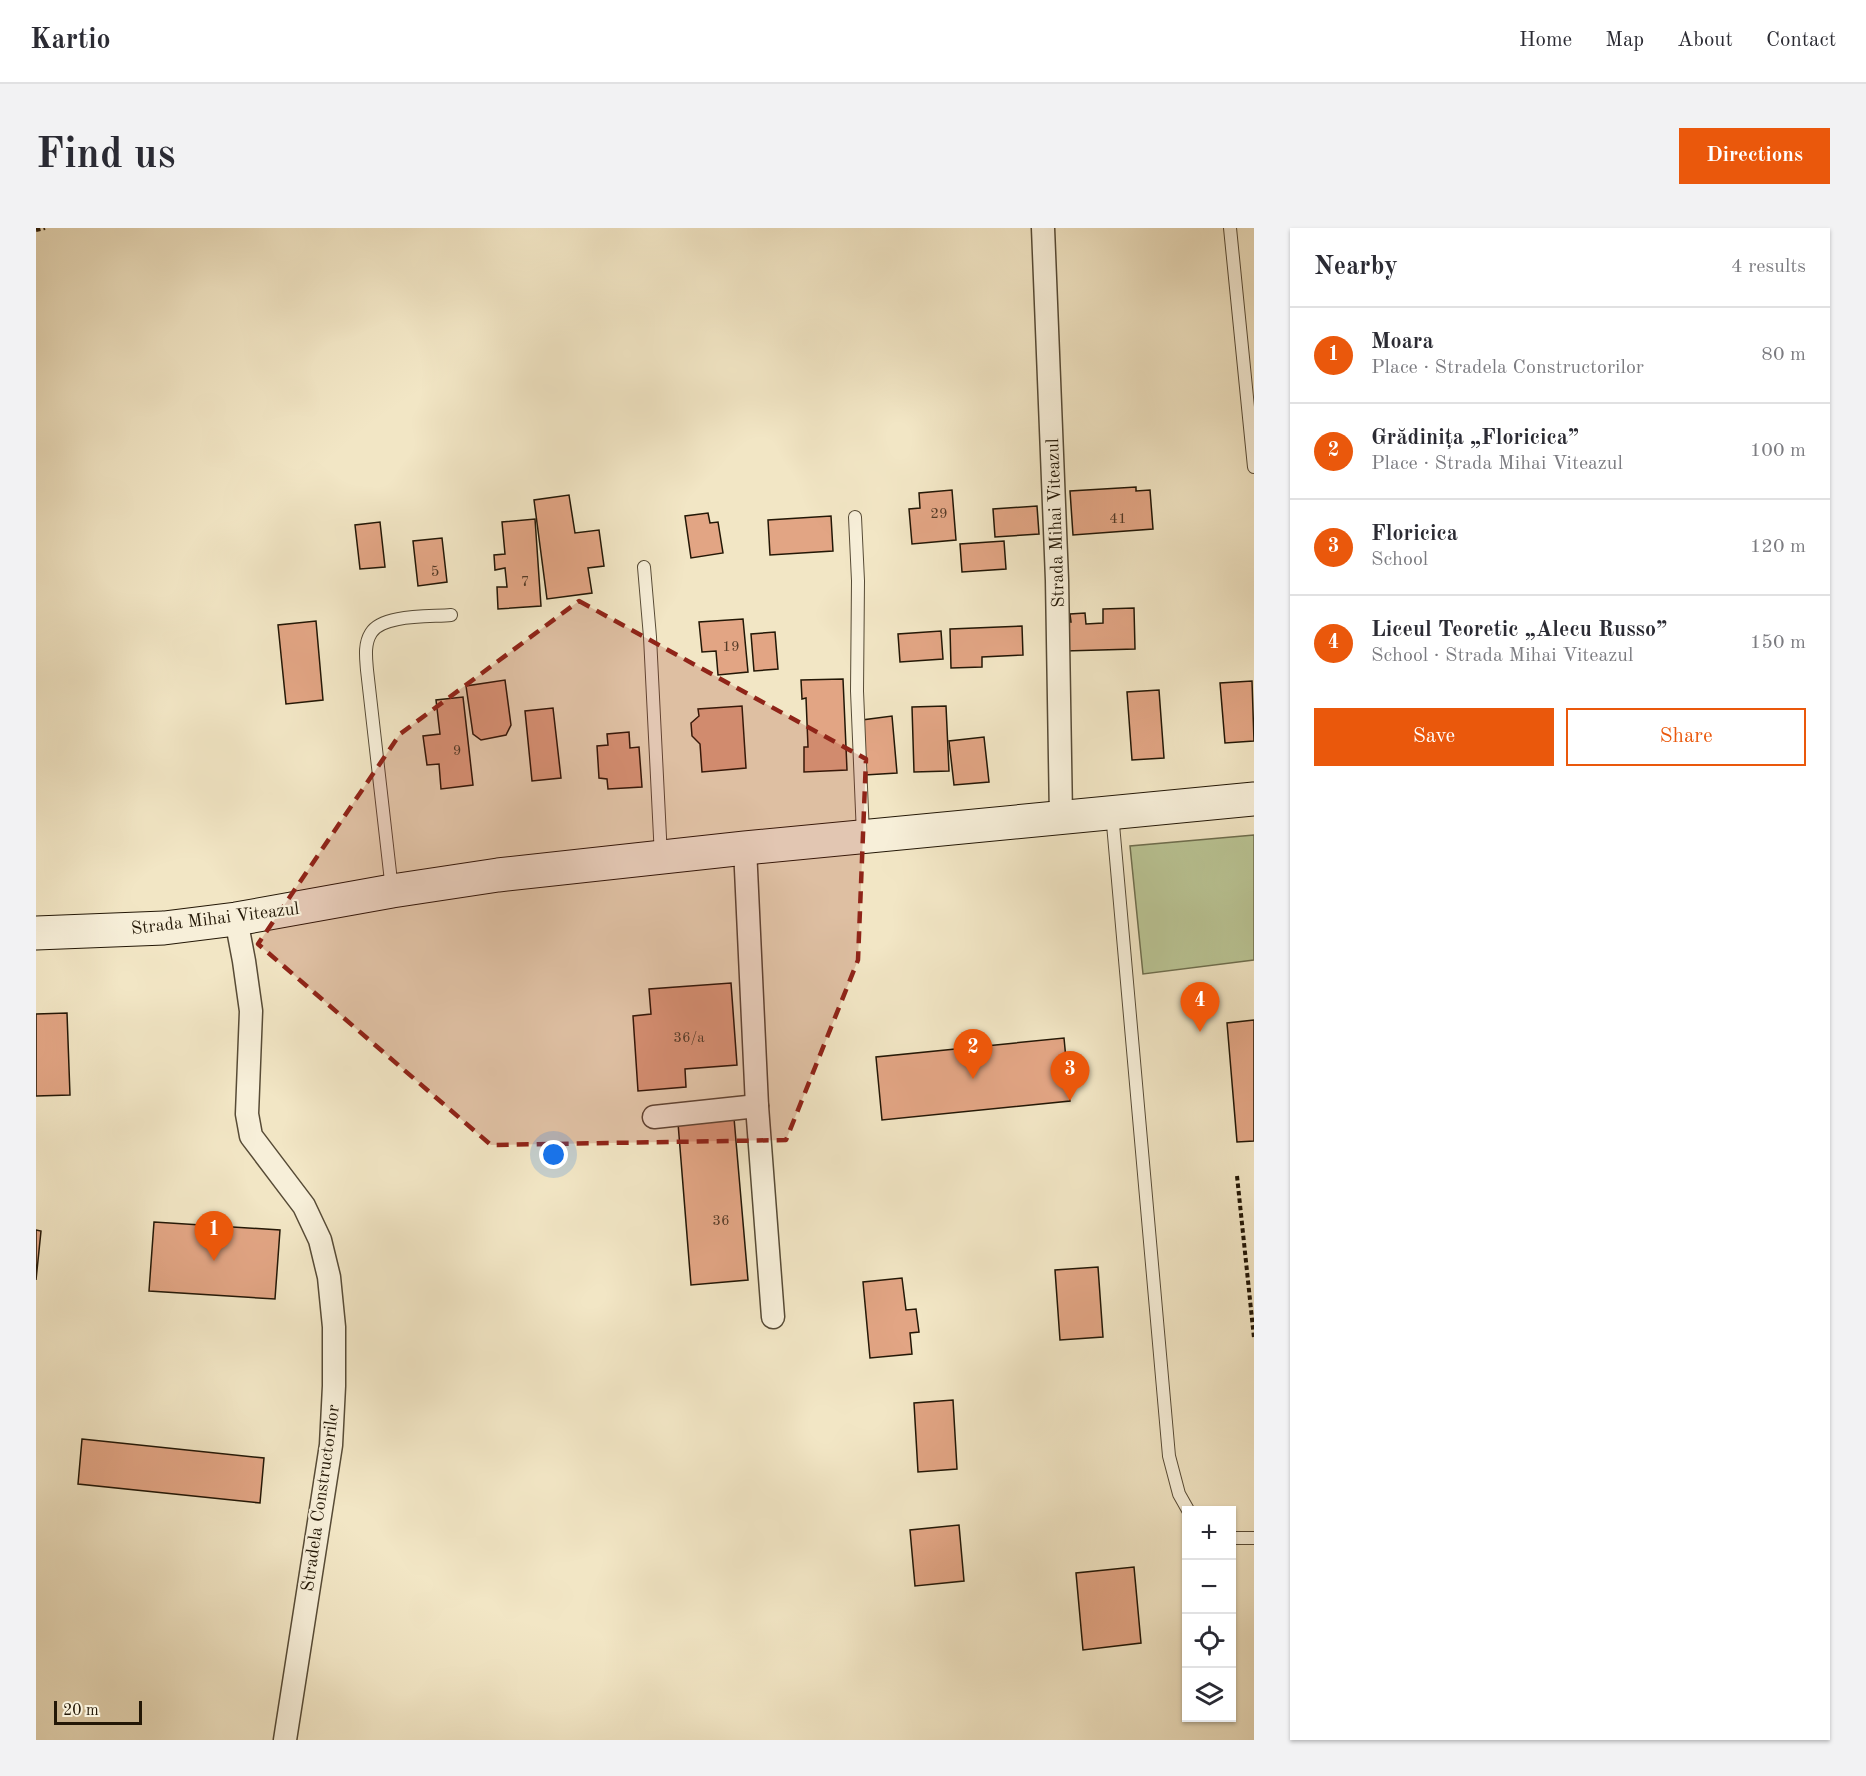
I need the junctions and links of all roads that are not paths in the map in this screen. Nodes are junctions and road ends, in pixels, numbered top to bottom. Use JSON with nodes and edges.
{"nodes":[{"id":1,"x":1043,"y":228,"type":"edge"},
{"id":2,"x":1230,"y":228,"type":"edge"},
{"id":3,"x":1254,"y":467,"type":"edge"},
{"id":4,"x":855,"y":517,"type":"dead end"},
{"id":5,"x":644,"y":567,"type":"dead end"},
{"id":6,"x":451,"y":615,"type":"dead end"},
{"id":7,"x":1254,"y":799,"type":"edge"},
{"id":8,"x":1112,"y":811,"type":"junction"},
{"id":9,"x":1060,"y":817,"type":"junction"},
{"id":10,"x":863,"y":836,"type":"junction"},
{"id":11,"x":745,"y":848,"type":"junction"},
{"id":12,"x":661,"y":857,"type":"junction"},
{"id":13,"x":392,"y":891,"type":"junction"},
{"id":14,"x":236,"y":919,"type":"junction"},
{"id":15,"x":36,"y":933,"type":"edge"},
{"id":16,"x":757,"y":1106,"type":"junction"},
{"id":17,"x":654,"y":1117,"type":"dead end"},
{"id":18,"x":773,"y":1317,"type":"dead end"},
{"id":19,"x":1186,"y":1506,"type":"edge"},
{"id":20,"x":1236,"y":1538,"type":"edge"},
{"id":21,"x":1254,"y":1538,"type":"edge"},
{"id":22,"x":285,"y":1740,"type":"edge"}],
"edges":[{"from":1,"to":9,"type":"street","name":"Strada Mihai Viteazul"},
{"from":2,"to":3,"type":"lane"},
{"from":4,"to":10,"type":"lane"},
{"from":5,"to":12,"type":"lane"},
{"from":6,"to":13,"type":"lane"},
{"from":7,"to":8,"type":"street","name":"Strada Mihai Viteazul"},
{"from":8,"to":9,"type":"street","name":"Strada Mihai Viteazul"},
{"from":8,"to":19,"type":"lane"},
{"from":9,"to":10,"type":"street","name":"Strada Mihai Viteazul"},
{"from":10,"to":11,"type":"street","name":"Strada Mihai Viteazul"},
{"from":11,"to":12,"type":"street","name":"Strada Mihai Viteazul"},
{"from":11,"to":16,"type":"street"},
{"from":12,"to":13,"type":"street","name":"Strada Mihai Viteazul"},
{"from":13,"to":14,"type":"street","name":"Strada Mihai Viteazul"},
{"from":14,"to":15,"type":"street","name":"Strada Mihai Viteazul"},
{"from":14,"to":22,"type":"street","name":"Stradela Constructorilor"},
{"from":16,"to":17,"type":"street"},
{"from":16,"to":18,"type":"street"},
{"from":20,"to":21,"type":"lane"}]}
